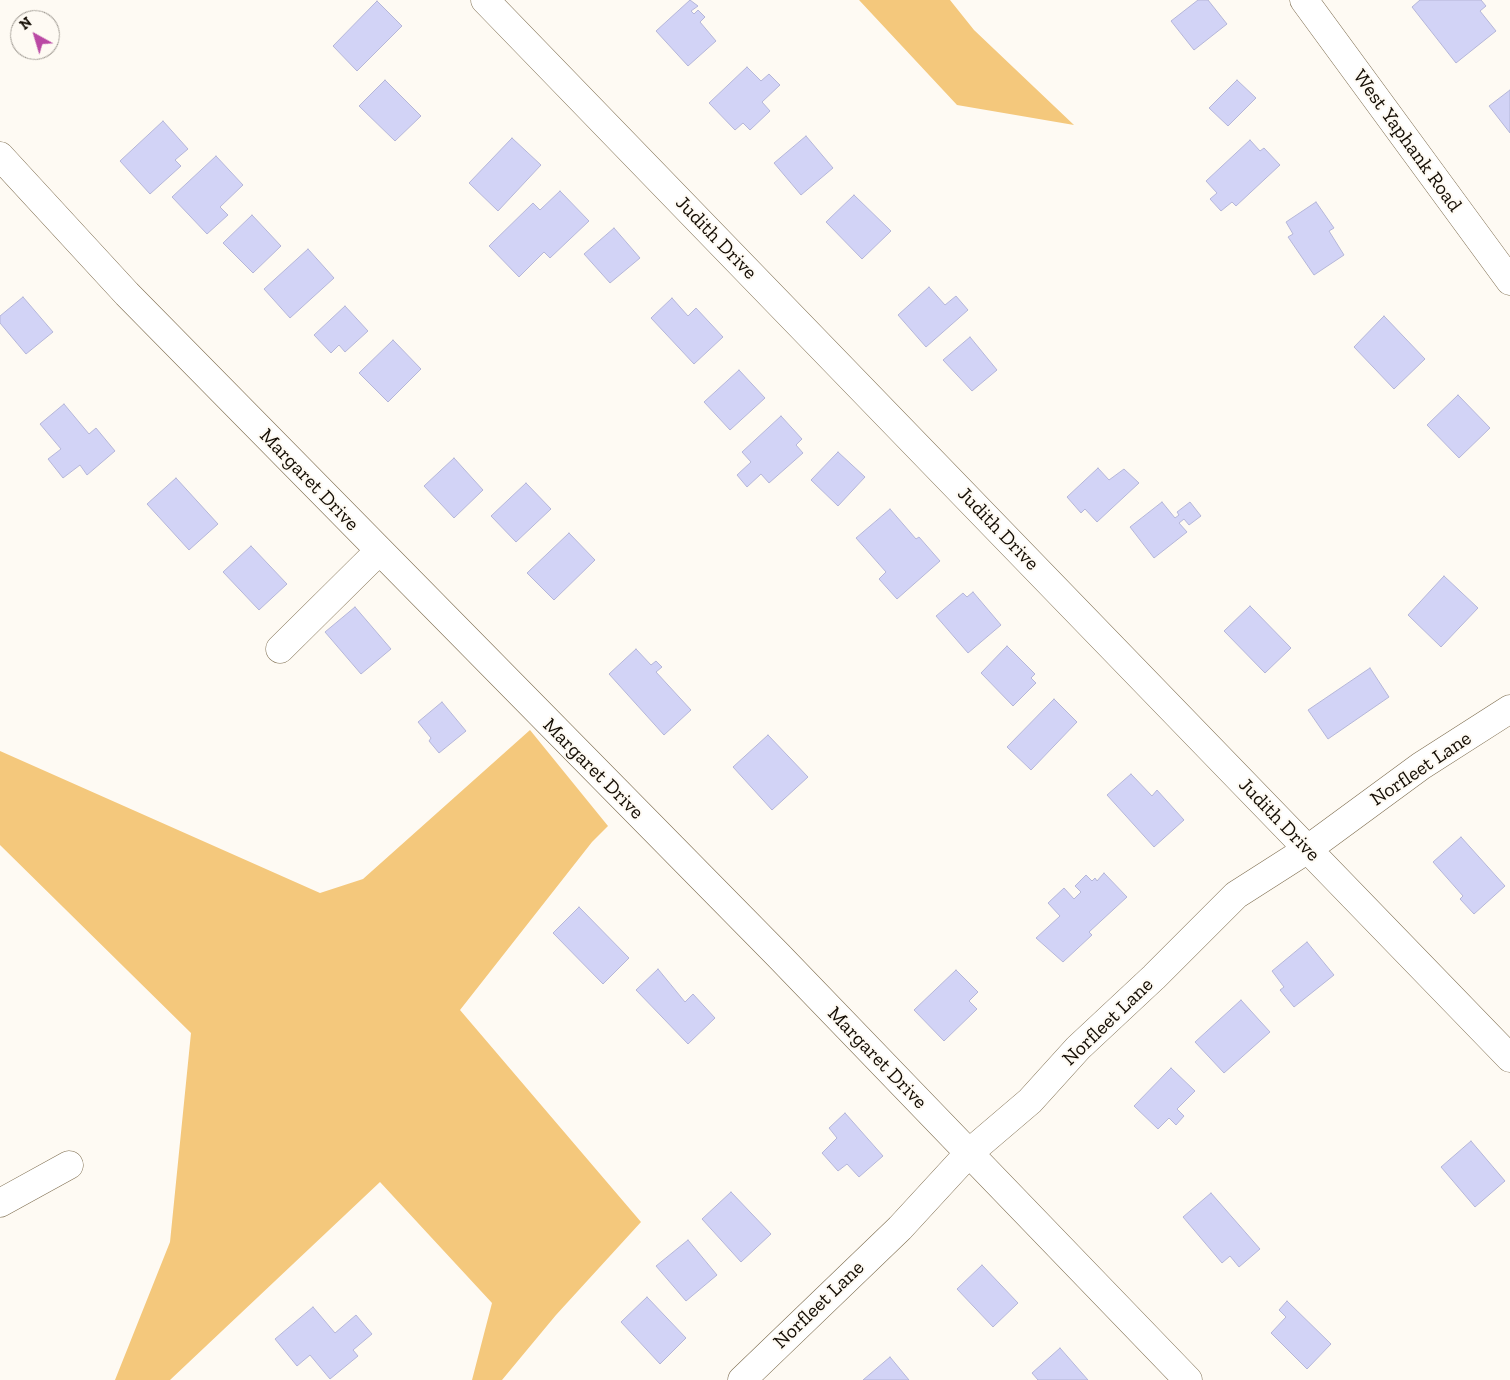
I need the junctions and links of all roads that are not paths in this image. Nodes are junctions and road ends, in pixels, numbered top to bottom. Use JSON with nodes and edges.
{"nodes":[{"id":1,"x":485,"y":0,"type":"edge"},
{"id":2,"x":1304,"y":0,"type":"edge"},
{"id":3,"x":0,"y":156,"type":"edge"},
{"id":4,"x":1510,"y":281,"type":"edge"},
{"id":5,"x":379,"y":551,"type":"junction"},
{"id":6,"x":280,"y":649,"type":"dead end"},
{"id":7,"x":1510,"y":709,"type":"edge"},
{"id":8,"x":1308,"y":849,"type":"junction"},
{"id":9,"x":1510,"y":1058,"type":"edge"},
{"id":10,"x":969,"y":1152,"type":"junction"},
{"id":11,"x":69,"y":1165,"type":"dead end"},
{"id":12,"x":0,"y":1203,"type":"edge"},
{"id":13,"x":742,"y":1380,"type":"edge"},
{"id":14,"x":1188,"y":1380,"type":"edge"}],
"edges":[{"from":1,"to":8,"type":"street","name":"Judith Drive"},
{"from":2,"to":4,"type":"street","name":"West Yaphank Road"},
{"from":3,"to":5,"type":"street","name":"Margaret Drive"},
{"from":5,"to":6,"type":"street"},
{"from":5,"to":10,"type":"street","name":"Margaret Drive"},
{"from":7,"to":8,"type":"street","name":"Norfleet Lane"},
{"from":8,"to":9,"type":"street","name":"Judith Drive"},
{"from":8,"to":10,"type":"street","name":"Norfleet Lane"},
{"from":10,"to":13,"type":"street","name":"Norfleet Lane"},
{"from":10,"to":14,"type":"street","name":"Margaret Drive"},
{"from":11,"to":12,"type":"street"}]}
